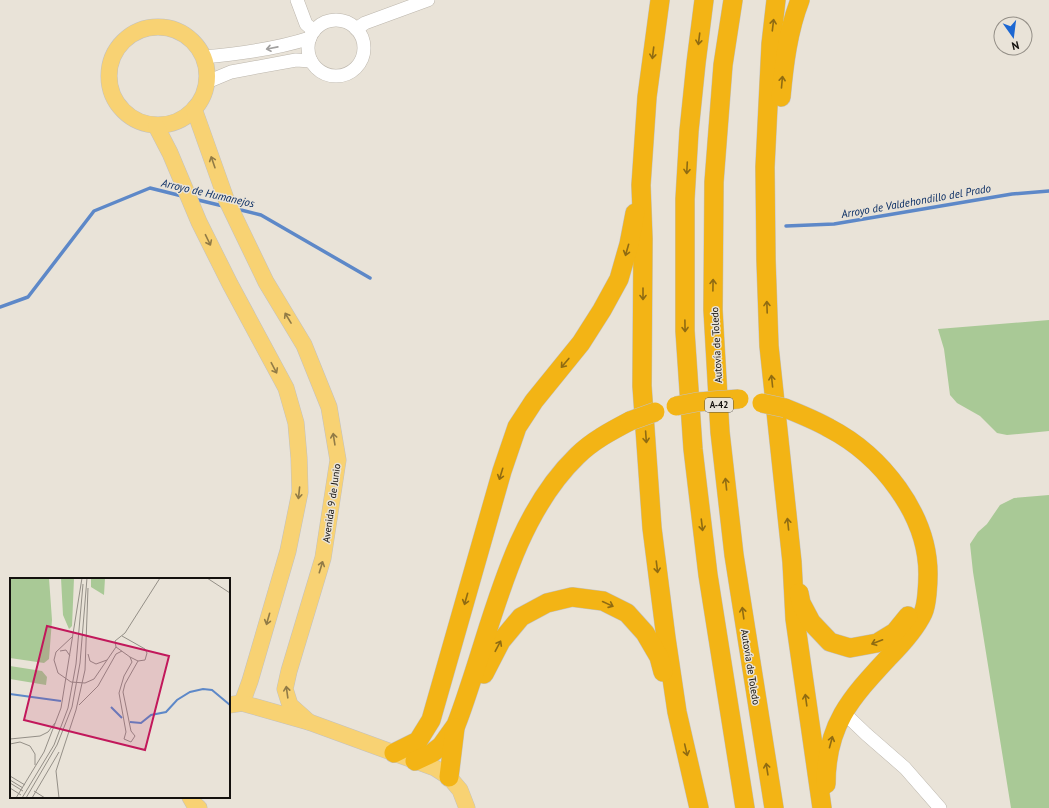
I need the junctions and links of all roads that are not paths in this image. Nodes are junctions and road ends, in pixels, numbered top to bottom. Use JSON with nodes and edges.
{"nodes":[{"id":1,"x":297,"y":0,"type":"edge"},
{"id":2,"x":305,"y":0,"type":"edge"},
{"id":3,"x":428,"y":0,"type":"edge"},
{"id":4,"x":660,"y":0,"type":"edge"},
{"id":5,"x":704,"y":0,"type":"edge"},
{"id":6,"x":733,"y":0,"type":"edge"},
{"id":7,"x":776,"y":0,"type":"edge"},
{"id":8,"x":800,"y":0,"type":"edge"},
{"id":9,"x":356,"y":28,"type":"junction"},
{"id":10,"x":315,"y":31,"type":"junction"},
{"id":11,"x":203,"y":57,"type":"junction"},
{"id":12,"x":311,"y":61,"type":"junction"},
{"id":13,"x":207,"y":82,"type":"junction"},
{"id":14,"x":194,"y":109,"type":"junction"},
{"id":15,"x":156,"y":126,"type":"junction"},
{"id":16,"x":641,"y":185,"type":"junction"},
{"id":17,"x":766,"y":260,"type":"junction"},
{"id":18,"x":792,"y":562,"type":"junction"},
{"id":19,"x":928,"y":582,"type":"junction"},
{"id":20,"x":235,"y":704,"type":"edge"},
{"id":21,"x":677,"y":712,"type":"junction"},
{"id":22,"x":842,"y":712,"type":"junction"},
{"id":23,"x":458,"y":721,"type":"junction"},
{"id":24,"x":309,"y":722,"type":"junction"},
{"id":25,"x":394,"y":753,"type":"junction"},
{"id":26,"x":415,"y":761,"type":"junction"},
{"id":27,"x":449,"y":776,"type":"junction"},
{"id":28,"x":191,"y":798,"type":"edge"},
{"id":29,"x":199,"y":808,"type":"edge"},
{"id":30,"x":467,"y":808,"type":"edge"},
{"id":31,"x":699,"y":808,"type":"edge"},
{"id":32,"x":745,"y":808,"type":"edge"},
{"id":33,"x":774,"y":808,"type":"edge"},
{"id":34,"x":823,"y":808,"type":"edge"},
{"id":35,"x":940,"y":808,"type":"edge"}],
"edges":[{"from":1,"to":10,"type":"street"},
{"from":2,"to":10,"type":"street"},
{"from":3,"to":9,"type":"street"},
{"from":4,"to":16,"type":"highway","one_way":true},
{"from":5,"to":32,"type":"highway","number":"A-42","one_way":true},
{"from":33,"to":6,"type":"highway","name":"Autovía de Toledo","number":"A-42","one_way":true},
{"from":17,"to":7,"type":"highway","one_way":true},
{"from":17,"to":8,"type":"highway","one_way":true},
{"from":9,"to":10,"type":"street"},
{"from":9,"to":12,"type":"street"},
{"from":10,"to":11,"type":"street","one_way":true},
{"from":10,"to":12,"type":"street"},
{"from":11,"to":13,"type":"main road"},
{"from":11,"to":15,"type":"main road"},
{"from":12,"to":13,"type":"street"},
{"from":13,"to":14,"type":"main road"},
{"from":14,"to":15,"type":"main road"},
{"from":24,"to":14,"type":"main road","name":"Avenida 9 de Junio","one_way":true},
{"from":15,"to":20,"type":"main road","one_way":true},
{"from":16,"to":21,"type":"highway","one_way":true},
{"from":16,"to":25,"type":"highway","one_way":true},
{"from":18,"to":17,"type":"highway","one_way":true},
{"from":19,"to":18,"type":"highway","one_way":true},
{"from":34,"to":18,"type":"highway","one_way":true},
{"from":19,"to":22,"type":"highway"},
{"from":19,"to":23,"type":"highway","bridge":true},
{"from":20,"to":24,"type":"main road"},
{"from":23,"to":21,"type":"highway","one_way":true},
{"from":21,"to":31,"type":"highway","one_way":true},
{"from":34,"to":22,"type":"highway","one_way":true},
{"from":22,"to":35,"type":"street"},
{"from":23,"to":26,"type":"highway"},
{"from":23,"to":27,"type":"highway"},
{"from":24,"to":25,"type":"main road"},
{"from":25,"to":26,"type":"main road"},
{"from":26,"to":27,"type":"main road"},
{"from":27,"to":30,"type":"main road"},
{"from":28,"to":29,"type":"main road"}]}
